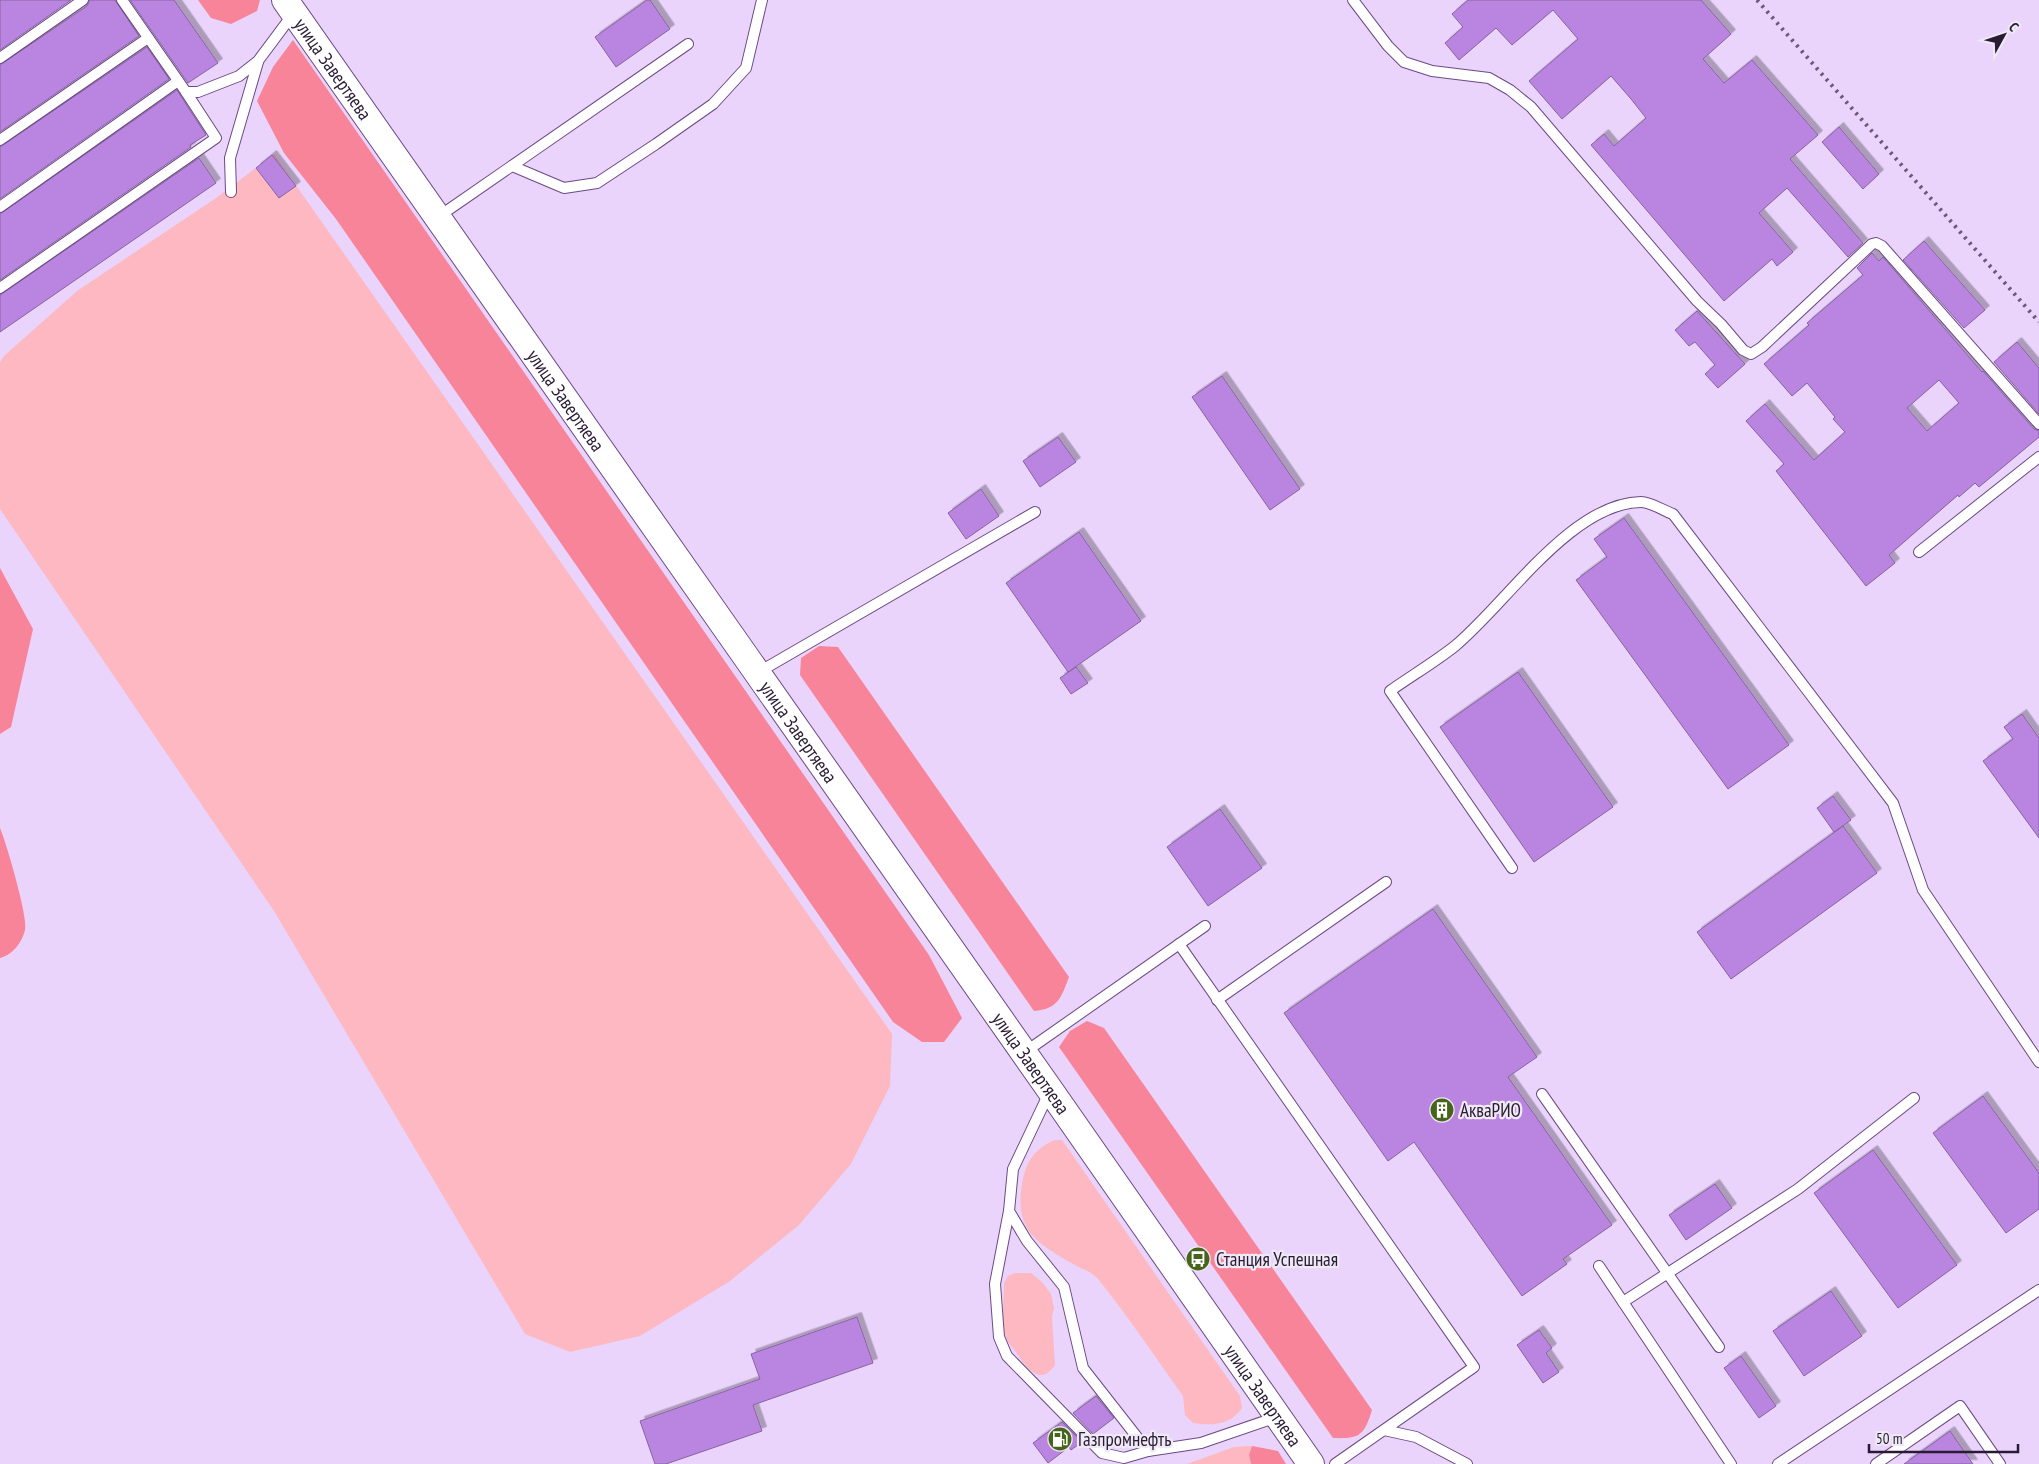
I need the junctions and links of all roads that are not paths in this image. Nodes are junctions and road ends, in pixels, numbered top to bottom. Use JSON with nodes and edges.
{"nodes":[{"id":1,"x":84,"y":0,"type":"edge"},
{"id":2,"x":122,"y":0,"type":"edge"},
{"id":3,"x":762,"y":0,"type":"edge"},
{"id":4,"x":1353,"y":0,"type":"edge"},
{"id":5,"x":289,"y":6,"type":"edge"},
{"id":6,"x":148,"y":38,"type":"junction"},
{"id":7,"x":688,"y":44,"type":"dead end"},
{"id":8,"x":0,"y":58,"type":"edge"},
{"id":9,"x":258,"y":61,"type":"junction"},
{"id":10,"x":178,"y":81,"type":"junction"},
{"id":11,"x":186,"y":92,"type":"junction"},
{"id":12,"x":0,"y":140,"type":"edge"},
{"id":13,"x":512,"y":166,"type":"junction"},
{"id":14,"x":231,"y":192,"type":"dead end"},
{"id":15,"x":0,"y":206,"type":"edge"},
{"id":16,"x":437,"y":218,"type":"junction"},
{"id":17,"x":0,"y":288,"type":"edge"},
{"id":18,"x":2039,"y":424,"type":"edge"},
{"id":19,"x":2039,"y":457,"type":"edge"},
{"id":20,"x":1035,"y":512,"type":"dead end"},
{"id":21,"x":1919,"y":552,"type":"dead end"},
{"id":22,"x":756,"y":674,"type":"junction"},
{"id":23,"x":1512,"y":868,"type":"dead end"},
{"id":24,"x":1386,"y":882,"type":"dead end"},
{"id":25,"x":1205,"y":926,"type":"dead end"},
{"id":26,"x":1179,"y":944,"type":"junction"},
{"id":27,"x":1217,"y":1000,"type":"junction"},
{"id":28,"x":1024,"y":1052,"type":"junction"},
{"id":29,"x":2039,"y":1062,"type":"edge"},
{"id":30,"x":1050,"y":1090,"type":"junction"},
{"id":31,"x":1542,"y":1094,"type":"dead end"},
{"id":32,"x":1914,"y":1098,"type":"dead end"},
{"id":33,"x":1009,"y":1211,"type":"junction"},
{"id":34,"x":1599,"y":1266,"type":"dead end"},
{"id":35,"x":1668,"y":1274,"type":"junction"},
{"id":36,"x":2039,"y":1290,"type":"edge"},
{"id":37,"x":1623,"y":1302,"type":"junction"},
{"id":38,"x":1719,"y":1347,"type":"dead end"},
{"id":39,"x":1278,"y":1417,"type":"junction"},
{"id":40,"x":1384,"y":1430,"type":"junction"},
{"id":41,"x":1148,"y":1452,"type":"junction"},
{"id":42,"x":1310,"y":1464,"type":"edge"},
{"id":43,"x":1335,"y":1464,"type":"edge"},
{"id":44,"x":1467,"y":1464,"type":"edge"},
{"id":45,"x":1731,"y":1464,"type":"edge"},
{"id":46,"x":1778,"y":1464,"type":"edge"},
{"id":47,"x":1876,"y":1464,"type":"edge"},
{"id":48,"x":2000,"y":1464,"type":"edge"}],
"edges":[{"from":1,"to":8,"type":"lane"},
{"from":2,"to":6,"type":"lane"},
{"from":3,"to":13,"type":"lane"},
{"from":4,"to":18,"type":"lane"},
{"from":5,"to":9,"type":"lane"},
{"from":5,"to":16,"type":"main road","name":"улица Завертяева"},
{"from":6,"to":10,"type":"lane"},
{"from":6,"to":12,"type":"lane"},
{"from":7,"to":13,"type":"lane"},
{"from":9,"to":11,"type":"lane"},
{"from":9,"to":14,"type":"lane"},
{"from":10,"to":11,"type":"lane"},
{"from":10,"to":15,"type":"lane"},
{"from":11,"to":17,"type":"lane"},
{"from":13,"to":16,"type":"lane"},
{"from":16,"to":22,"type":"main road","name":"улица Завертяева"},
{"from":19,"to":21,"type":"lane"},
{"from":20,"to":22,"type":"lane"},
{"from":22,"to":28,"type":"main road","name":"улица Завертяева"},
{"from":23,"to":29,"type":"lane"},
{"from":24,"to":27,"type":"lane"},
{"from":25,"to":26,"type":"lane"},
{"from":26,"to":27,"type":"lane"},
{"from":26,"to":28,"type":"lane"},
{"from":27,"to":40,"type":"lane"},
{"from":28,"to":30,"type":"main road","name":"улица Завертяева"},
{"from":30,"to":33,"type":"lane"},
{"from":30,"to":39,"type":"main road","name":"улица Завертяева"},
{"from":31,"to":35,"type":"lane"},
{"from":32,"to":35,"type":"lane"},
{"from":33,"to":41,"type":"lane"},
{"from":33,"to":41,"type":"lane"},
{"from":34,"to":37,"type":"lane"},
{"from":35,"to":37,"type":"lane"},
{"from":35,"to":38,"type":"lane"},
{"from":36,"to":46,"type":"lane"},
{"from":37,"to":45,"type":"lane"},
{"from":39,"to":41,"type":"lane"},
{"from":39,"to":42,"type":"main road","name":"улица Завертяева"},
{"from":40,"to":43,"type":"lane"},
{"from":40,"to":44,"type":"lane"},
{"from":47,"to":48,"type":"lane"}]}
